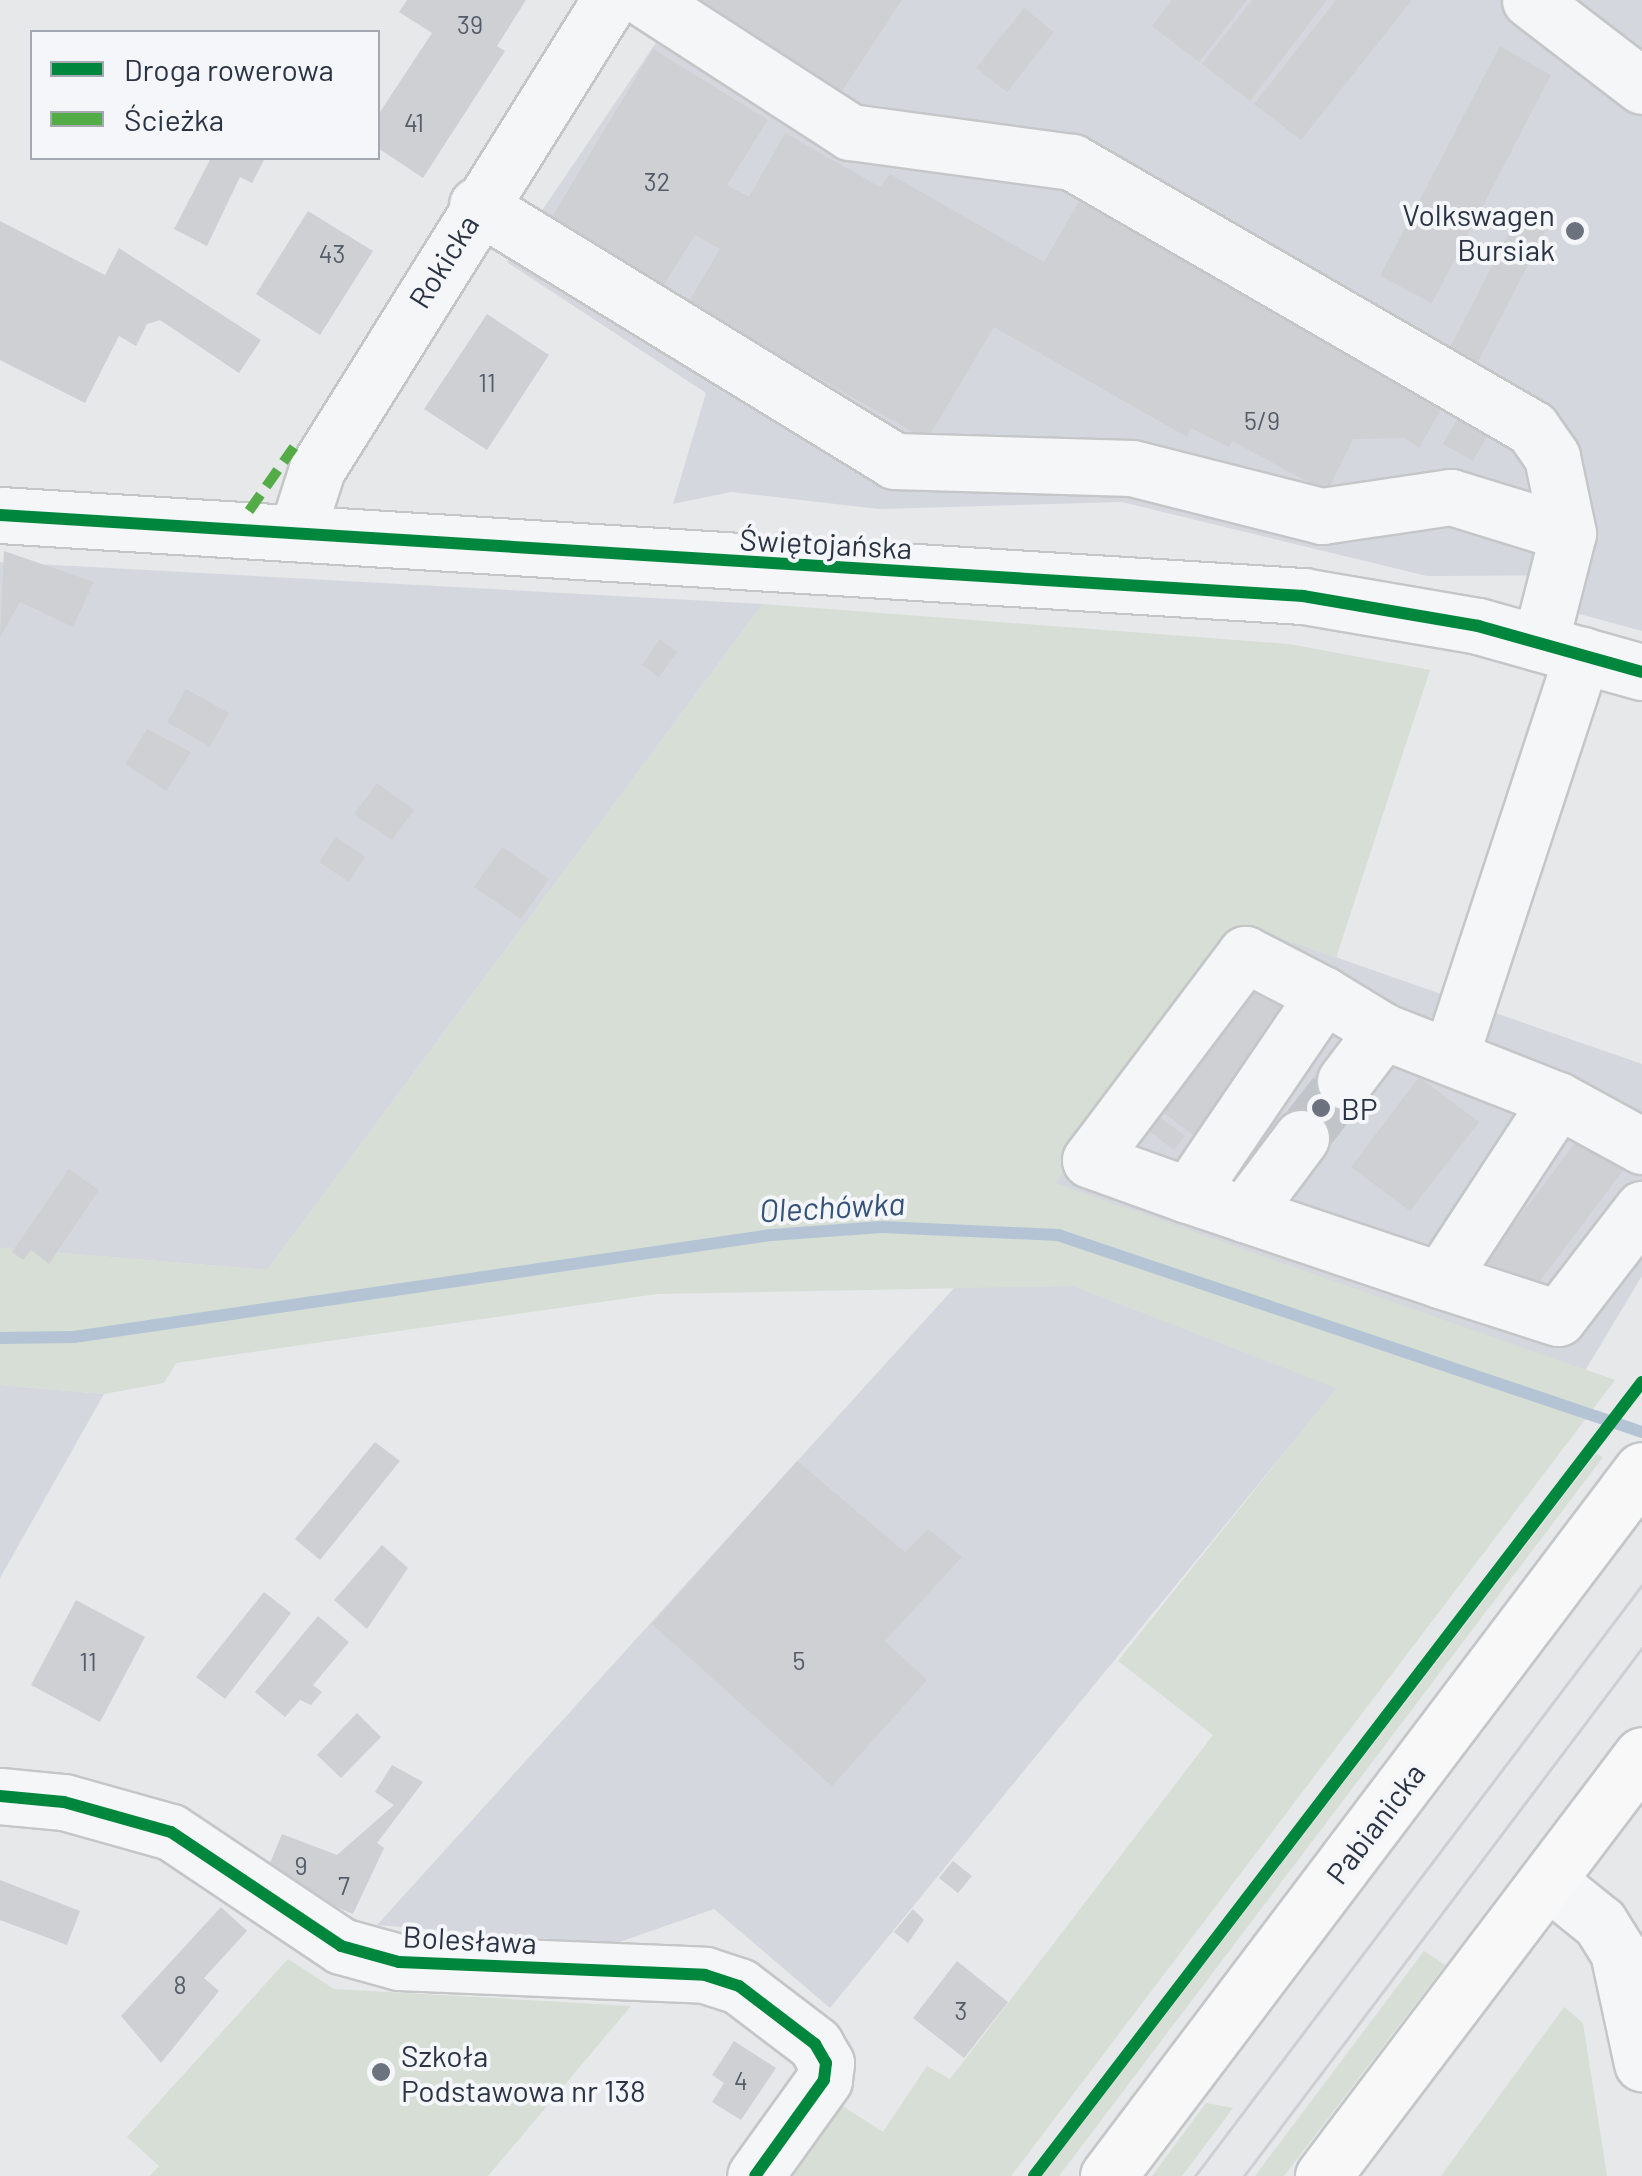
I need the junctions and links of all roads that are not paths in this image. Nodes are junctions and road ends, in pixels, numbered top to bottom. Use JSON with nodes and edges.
{"nodes":[{"id":1,"x":610,"y":0,"type":"edge"},
{"id":2,"x":646,"y":0,"type":"edge"},
{"id":3,"x":1530,"y":0,"type":"edge"},
{"id":4,"x":1642,"y":86,"type":"edge"},
{"id":5,"x":477,"y":205,"type":"junction"},
{"id":6,"x":0,"y":515,"type":"edge"},
{"id":7,"x":297,"y":531,"type":"junction"},
{"id":8,"x":1568,"y":533,"type":"junction"},
{"id":9,"x":1561,"y":649,"type":"junction"},
{"id":10,"x":1642,"y":672,"type":"edge"},
{"id":11,"x":1324,"y":995,"type":"junction"},
{"id":12,"x":1382,"y":1031,"type":"junction"},
{"id":13,"x":1452,"y":1051,"type":"junction"},
{"id":14,"x":1344,"y":1081,"type":"tunnel mouth"},
{"id":15,"x":1558,"y":1100,"type":"junction"},
{"id":16,"x":1301,"y":1138,"type":"tunnel mouth"},
{"id":17,"x":1642,"y":1146,"type":"edge"},
{"id":18,"x":1188,"y":1194,"type":"junction"},
{"id":19,"x":1642,"y":1210,"type":"edge"},
{"id":20,"x":1244,"y":1214,"type":"junction"},
{"id":21,"x":1440,"y":1280,"type":"junction"},
{"id":22,"x":1641,"y":1470,"type":"edge"},
{"id":23,"x":1642,"y":1755,"type":"edge"},
{"id":24,"x":0,"y":1796,"type":"edge"},
{"id":25,"x":1548,"y":1881,"type":"junction"},
{"id":26,"x":1642,"y":2063,"type":"edge"},
{"id":27,"x":755,"y":2176,"type":"edge"},
{"id":28,"x":1108,"y":2176,"type":"edge"},
{"id":29,"x":1323,"y":2176,"type":"edge"}],
"edges":[{"from":1,"to":5,"type":"street","name":"Rokicka"},
{"from":2,"to":8,"type":"street"},
{"from":3,"to":4,"type":"street"},
{"from":5,"to":7,"type":"street","name":"Rokicka"},
{"from":5,"to":8,"type":"street"},
{"from":6,"to":7,"type":"street","name":"Świętojańska"},
{"from":7,"to":9,"type":"street","name":"Świętojańska"},
{"from":8,"to":9,"type":"street"},
{"from":9,"to":10,"type":"street","name":"Świętojańska"},
{"from":9,"to":13,"type":"street"},
{"from":11,"to":12,"type":"street"},
{"from":11,"to":18,"type":"street"},
{"from":11,"to":18,"type":"street"},
{"from":12,"to":13,"type":"street"},
{"from":12,"to":14,"type":"street"},
{"from":13,"to":15,"type":"street"},
{"from":15,"to":17,"type":"street"},
{"from":15,"to":21,"type":"street"},
{"from":16,"to":20,"type":"street"},
{"from":18,"to":20,"type":"street"},
{"from":19,"to":21,"type":"street"},
{"from":20,"to":21,"type":"street"},
{"from":22,"to":28,"type":"main road","name":"Pabianicka"},
{"from":23,"to":25,"type":"main road"},
{"from":24,"to":27,"type":"street","name":"Bolesława"},
{"from":25,"to":26,"type":"street"},
{"from":25,"to":29,"type":"main road"}]}
